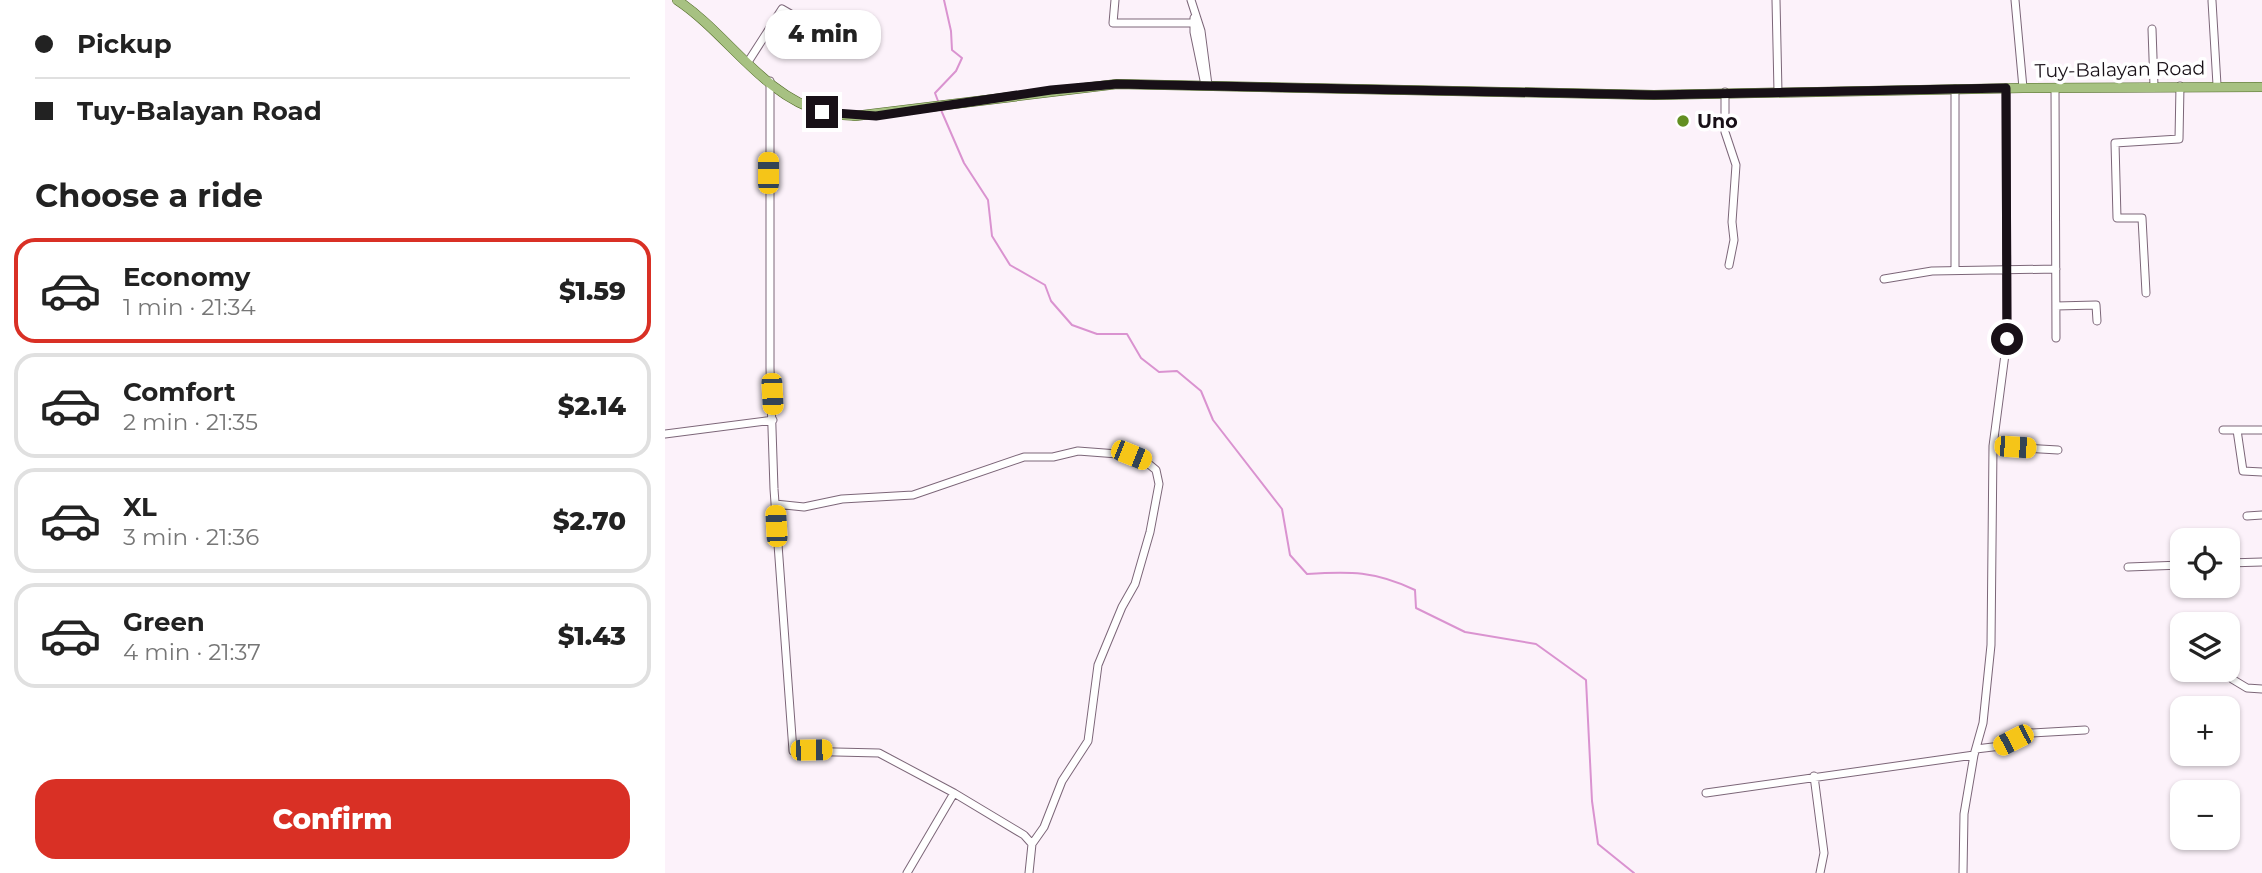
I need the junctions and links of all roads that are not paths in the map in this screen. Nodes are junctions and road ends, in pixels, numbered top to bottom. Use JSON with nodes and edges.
{"nodes":[{"id":1,"x":677,"y":0,"type":"edge"},
{"id":2,"x":789,"y":0,"type":"edge"},
{"id":3,"x":1115,"y":0,"type":"edge"},
{"id":4,"x":1191,"y":0,"type":"edge"},
{"id":5,"x":1776,"y":0,"type":"edge"},
{"id":6,"x":2015,"y":0,"type":"edge"},
{"id":7,"x":2213,"y":1,"type":"edge"},
{"id":8,"x":782,"y":9,"type":"junction"},
{"id":9,"x":1195,"y":21,"type":"junction"},
{"id":10,"x":2152,"y":29,"type":"dead end"},
{"id":11,"x":858,"y":53,"type":"dead end"},
{"id":12,"x":748,"y":62,"type":"junction"},
{"id":13,"x":769,"y":81,"type":"junction"},
{"id":14,"x":1206,"y":85,"type":"junction"},
{"id":15,"x":2217,"y":85,"type":"junction"},
{"id":16,"x":2154,"y":86,"type":"junction"},
{"id":17,"x":2180,"y":86,"type":"junction"},
{"id":18,"x":2262,"y":87,"type":"edge"},
{"id":19,"x":2006,"y":88,"type":"junction"},
{"id":20,"x":2023,"y":88,"type":"junction"},
{"id":21,"x":2055,"y":88,"type":"junction"},
{"id":22,"x":1955,"y":89,"type":"junction"},
{"id":23,"x":1725,"y":92,"type":"junction"},
{"id":24,"x":1778,"y":92,"type":"junction"},
{"id":25,"x":1729,"y":265,"type":"dead end"},
{"id":26,"x":2006,"y":268,"type":"junction"},
{"id":27,"x":2056,"y":269,"type":"junction"},
{"id":28,"x":1955,"y":270,"type":"junction"},
{"id":29,"x":1884,"y":279,"type":"dead end"},
{"id":30,"x":2146,"y":293,"type":"dead end"},
{"id":31,"x":2056,"y":306,"type":"junction"},
{"id":32,"x":2097,"y":321,"type":"dead end"},
{"id":33,"x":2056,"y":338,"type":"dead end"},
{"id":34,"x":773,"y":420,"type":"junction"},
{"id":35,"x":2223,"y":430,"type":"dead end"},
{"id":36,"x":2237,"y":430,"type":"junction"},
{"id":37,"x":2262,"y":430,"type":"edge"},
{"id":38,"x":665,"y":433,"type":"edge"},
{"id":39,"x":1993,"y":446,"type":"junction"},
{"id":40,"x":2058,"y":450,"type":"dead end"},
{"id":41,"x":2262,"y":472,"type":"edge"},
{"id":42,"x":775,"y":504,"type":"junction"},
{"id":43,"x":2262,"y":515,"type":"edge"},
{"id":44,"x":2247,"y":516,"type":"dead end"},
{"id":45,"x":2262,"y":562,"type":"edge"},
{"id":46,"x":2240,"y":563,"type":"edge"},
{"id":47,"x":2170,"y":565,"type":"edge"},
{"id":48,"x":2128,"y":567,"type":"dead end"},
{"id":49,"x":2237,"y":682,"type":"edge"},
{"id":50,"x":2262,"y":689,"type":"edge"},
{"id":51,"x":2085,"y":730,"type":"dead end"},
{"id":52,"x":1975,"y":752,"type":"junction"},
{"id":53,"x":1814,"y":776,"type":"junction"},
{"id":54,"x":954,"y":793,"type":"junction"},
{"id":55,"x":1706,"y":793,"type":"dead end"},
{"id":56,"x":1032,"y":844,"type":"junction"},
{"id":57,"x":907,"y":873,"type":"edge"},
{"id":58,"x":1029,"y":873,"type":"edge"},
{"id":59,"x":1820,"y":873,"type":"edge"},
{"id":60,"x":1963,"y":873,"type":"edge"}],
"edges":[{"from":1,"to":12,"type":"main road","name":"Tuy-Balayan Road"},
{"from":2,"to":8,"type":"street"},
{"from":3,"to":9,"type":"street"},
{"from":4,"to":9,"type":"street"},
{"from":5,"to":24,"type":"street"},
{"from":6,"to":20,"type":"street"},
{"from":7,"to":15,"type":"street"},
{"from":8,"to":11,"type":"street"},
{"from":8,"to":12,"type":"street"},
{"from":9,"to":14,"type":"street"},
{"from":10,"to":16,"type":"street"},
{"from":12,"to":13,"type":"main road","name":"Tuy-Balayan Road"},
{"from":13,"to":14,"type":"main road","name":"Tuy-Balayan Road"},
{"from":13,"to":34,"type":"street"},
{"from":14,"to":23,"type":"main road","name":"Tuy-Balayan Road"},
{"from":15,"to":17,"type":"main road","name":"Tuy-Balayan Road"},
{"from":15,"to":18,"type":"main road","name":"Tuy-Balayan Road"},
{"from":16,"to":17,"type":"main road","name":"Tuy-Balayan Road"},
{"from":16,"to":21,"type":"main road","name":"Tuy-Balayan Road"},
{"from":17,"to":30,"type":"street"},
{"from":19,"to":20,"type":"main road","name":"Tuy-Balayan Road"},
{"from":19,"to":22,"type":"main road","name":"Tuy-Balayan Road"},
{"from":19,"to":26,"type":"street"},
{"from":20,"to":21,"type":"main road","name":"Tuy-Balayan Road"},
{"from":21,"to":27,"type":"street"},
{"from":22,"to":24,"type":"main road","name":"Tuy-Balayan Road"},
{"from":22,"to":28,"type":"street"},
{"from":23,"to":24,"type":"main road","name":"Tuy-Balayan Road"},
{"from":23,"to":25,"type":"street"},
{"from":26,"to":27,"type":"street"},
{"from":26,"to":28,"type":"street"},
{"from":26,"to":39,"type":"street"},
{"from":27,"to":31,"type":"street"},
{"from":28,"to":29,"type":"street"},
{"from":31,"to":32,"type":"street"},
{"from":31,"to":33,"type":"street"},
{"from":34,"to":38,"type":"street"},
{"from":34,"to":42,"type":"street"},
{"from":35,"to":36,"type":"street"},
{"from":36,"to":37,"type":"street"},
{"from":36,"to":41,"type":"street"},
{"from":39,"to":40,"type":"street"},
{"from":39,"to":52,"type":"street"},
{"from":42,"to":54,"type":"street"},
{"from":42,"to":56,"type":"street"},
{"from":43,"to":44,"type":"street"},
{"from":45,"to":46,"type":"street"},
{"from":47,"to":48,"type":"street"},
{"from":49,"to":50,"type":"street"},
{"from":51,"to":52,"type":"street"},
{"from":52,"to":53,"type":"street"},
{"from":52,"to":60,"type":"street"},
{"from":53,"to":55,"type":"street"},
{"from":53,"to":59,"type":"street"},
{"from":54,"to":56,"type":"street"},
{"from":54,"to":57,"type":"street"},
{"from":56,"to":58,"type":"street"}]}
